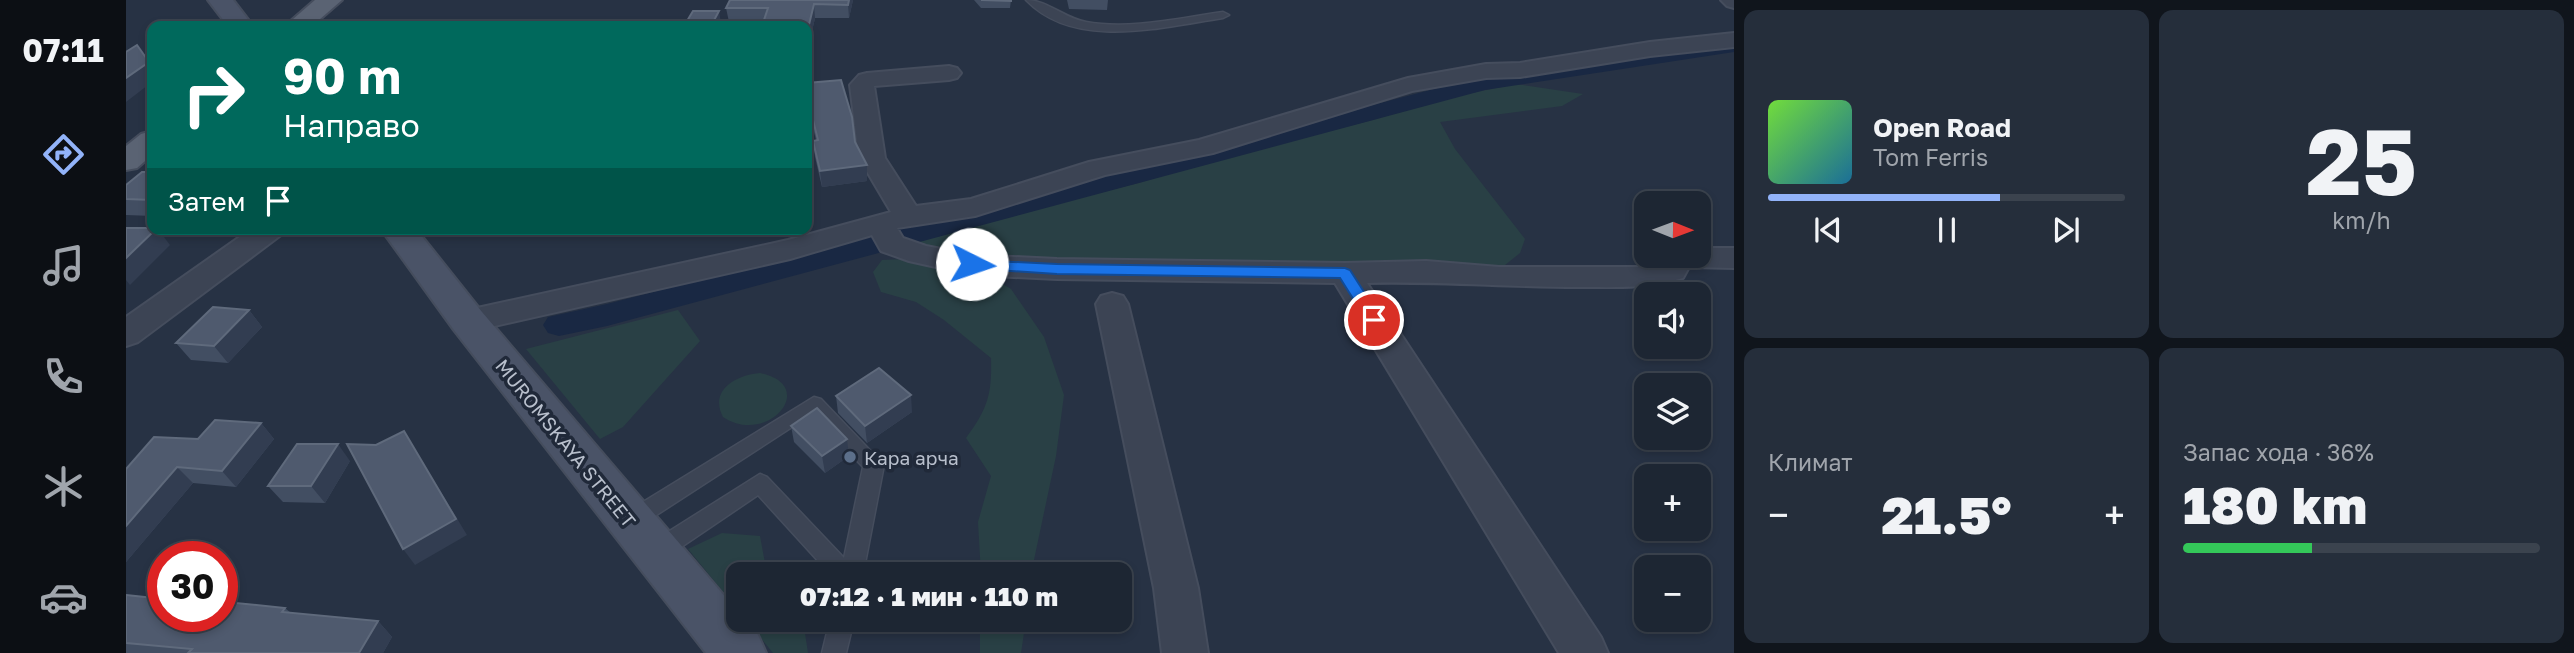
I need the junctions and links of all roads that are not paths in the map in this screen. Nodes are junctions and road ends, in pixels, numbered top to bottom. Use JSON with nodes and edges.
{"nodes":[{"id":1,"x":220,"y":0,"type":"edge"},
{"id":2,"x":330,"y":0,"type":"edge"},
{"id":3,"x":1031,"y":0,"type":"edge"},
{"id":4,"x":1223,"y":15,"type":"dead end"},
{"id":5,"x":237,"y":21,"type":"edge"},
{"id":6,"x":303,"y":21,"type":"edge"},
{"id":7,"x":1734,"y":40,"type":"edge"},
{"id":8,"x":949,"y":73,"type":"dead end"},
{"id":9,"x":147,"y":145,"type":"edge"},
{"id":10,"x":126,"y":161,"type":"edge"},
{"id":11,"x":892,"y":230,"type":"junction"},
{"id":12,"x":263,"y":235,"type":"edge"},
{"id":13,"x":403,"y":235,"type":"edge"},
{"id":14,"x":1734,"y":258,"type":"edge"},
{"id":15,"x":1345,"y":273,"type":"junction"},
{"id":16,"x":1112,"y":304,"type":"dead end"},
{"id":17,"x":468,"y":321,"type":"junction"},
{"id":18,"x":126,"y":334,"type":"edge"},
{"id":19,"x":643,"y":537,"type":"junction"},
{"id":20,"x":834,"y":562,"type":"edge"},
{"id":21,"x":854,"y":562,"type":"edge"},
{"id":22,"x":839,"y":632,"type":"edge"},
{"id":23,"x":738,"y":653,"type":"edge"},
{"id":24,"x":834,"y":653,"type":"edge"},
{"id":25,"x":1185,"y":653,"type":"edge"},
{"id":26,"x":1585,"y":653,"type":"edge"}],
"edges":[{"from":1,"to":5,"type":"main road"},
{"from":2,"to":6,"type":"main road"},
{"from":3,"to":4,"type":"lane"},
{"from":7,"to":11,"type":"street"},
{"from":8,"to":11,"type":"street"},
{"from":9,"to":10,"type":"main road"},
{"from":11,"to":15,"type":"street"},
{"from":11,"to":17,"type":"street"},
{"from":12,"to":18,"type":"street"},
{"from":13,"to":17,"type":"main road","name":"MUROMSKAYA STREET"},
{"from":14,"to":15,"type":"street"},
{"from":15,"to":26,"type":"street"},
{"from":16,"to":25,"type":"street"},
{"from":17,"to":19,"type":"main road","name":"MUROMSKAYA STREET"},
{"from":19,"to":20,"type":"lane"},
{"from":19,"to":21,"type":"lane"},
{"from":19,"to":23,"type":"main road","name":"MUROMSKAYA STREET"},
{"from":22,"to":24,"type":"lane"}]}
